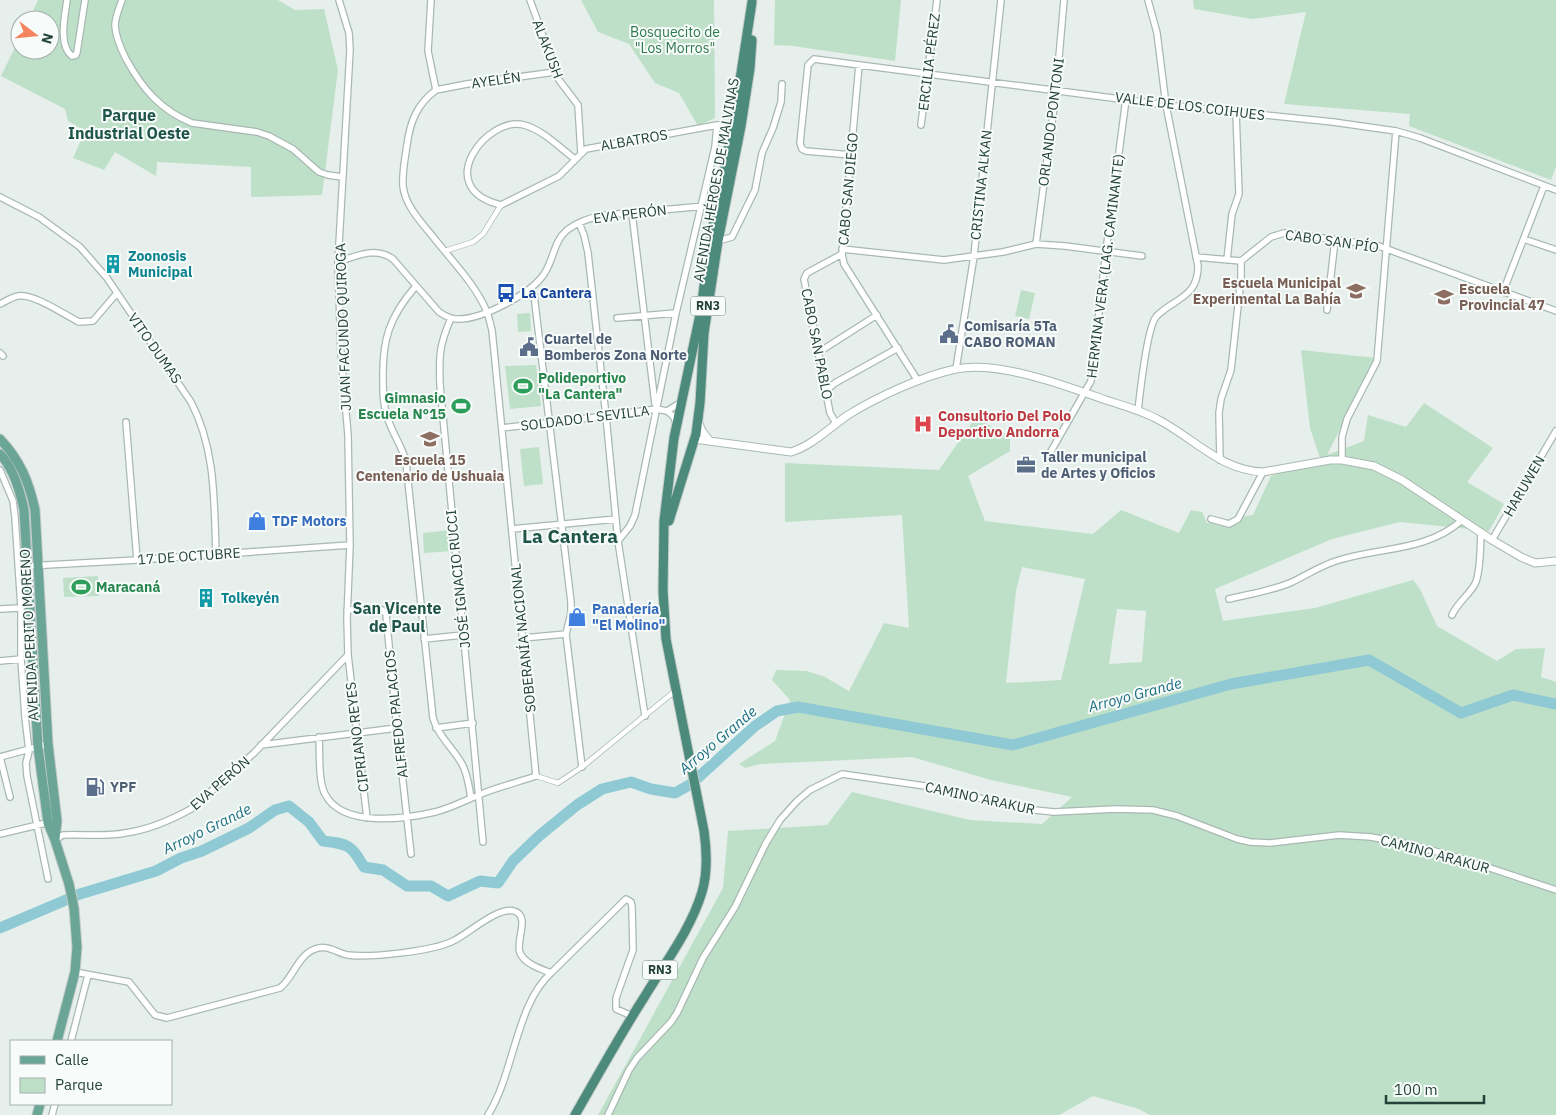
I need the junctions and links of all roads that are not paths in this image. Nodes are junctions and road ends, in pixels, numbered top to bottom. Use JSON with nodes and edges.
{"nodes":[{"id":1,"x":67,"y":0,"type":"edge"},
{"id":2,"x":85,"y":0,"type":"edge"},
{"id":3,"x":122,"y":0,"type":"edge"},
{"id":4,"x":339,"y":0,"type":"edge"},
{"id":5,"x":431,"y":0,"type":"edge"},
{"id":6,"x":530,"y":0,"type":"edge"},
{"id":7,"x":937,"y":0,"type":"edge"},
{"id":8,"x":1001,"y":0,"type":"edge"},
{"id":9,"x":1064,"y":0,"type":"edge"},
{"id":10,"x":1148,"y":0,"type":"edge"},
{"id":11,"x":752,"y":1,"type":"edge"},
{"id":12,"x":859,"y":65,"type":"junction"},
{"id":13,"x":555,"y":72,"type":"junction"},
{"id":14,"x":928,"y":74,"type":"junction"},
{"id":15,"x":992,"y":82,"type":"junction"},
{"id":16,"x":782,"y":84,"type":"dead end"},
{"id":17,"x":436,"y":90,"type":"junction"},
{"id":18,"x":1056,"y":90,"type":"junction"},
{"id":19,"x":1126,"y":99,"type":"junction"},
{"id":20,"x":1166,"y":105,"type":"junction"},
{"id":21,"x":1236,"y":112,"type":"junction"},
{"id":22,"x":717,"y":125,"type":"junction"},
{"id":23,"x":921,"y":125,"type":"dead end"},
{"id":24,"x":737,"y":126,"type":"junction"},
{"id":25,"x":1396,"y":131,"type":"junction"},
{"id":26,"x":581,"y":153,"type":"junction"},
{"id":27,"x":850,"y":155,"type":"junction"},
{"id":28,"x":575,"y":160,"type":"junction"},
{"id":29,"x":342,"y":177,"type":"junction"},
{"id":30,"x":1544,"y":186,"type":"junction"},
{"id":31,"x":1556,"y":190,"type":"edge"},
{"id":32,"x":0,"y":197,"type":"edge"},
{"id":33,"x":501,"y":205,"type":"junction"},
{"id":34,"x":701,"y":206,"type":"junction"},
{"id":35,"x":721,"y":209,"type":"junction"},
{"id":36,"x":632,"y":213,"type":"junction"},
{"id":37,"x":579,"y":223,"type":"junction"},
{"id":38,"x":1524,"y":239,"type":"junction"},
{"id":39,"x":1335,"y":240,"type":"junction"},
{"id":40,"x":718,"y":241,"type":"junction"},
{"id":41,"x":1036,"y":244,"type":"junction"},
{"id":42,"x":1386,"y":249,"type":"junction"},
{"id":43,"x":1556,"y":250,"type":"edge"},
{"id":44,"x":842,"y":251,"type":"junction"},
{"id":45,"x":1106,"y":251,"type":"junction"},
{"id":46,"x":445,"y":252,"type":"junction"},
{"id":47,"x":974,"y":256,"type":"junction"},
{"id":48,"x":1142,"y":256,"type":"dead end"},
{"id":49,"x":1196,"y":257,"type":"junction"},
{"id":50,"x":1227,"y":260,"type":"junction"},
{"id":51,"x":1240,"y":261,"type":"junction"},
{"id":52,"x":338,"y":262,"type":"junction"},
{"id":53,"x":416,"y":286,"type":"junction"},
{"id":54,"x":530,"y":288,"type":"junction"},
{"id":55,"x":1503,"y":292,"type":"junction"},
{"id":56,"x":117,"y":294,"type":"junction"},
{"id":57,"x":0,"y":304,"type":"edge"},
{"id":58,"x":1328,"y":310,"type":"dead end"},
{"id":59,"x":1556,"y":311,"type":"edge"},
{"id":60,"x":487,"y":312,"type":"junction"},
{"id":61,"x":676,"y":313,"type":"junction"},
{"id":62,"x":645,"y":316,"type":"junction"},
{"id":63,"x":877,"y":316,"type":"junction"},
{"id":64,"x":451,"y":318,"type":"junction"},
{"id":65,"x":617,"y":318,"type":"dead end"},
{"id":66,"x":898,"y":348,"type":"junction"},
{"id":67,"x":819,"y":352,"type":"junction"},
{"id":68,"x":956,"y":369,"type":"junction"},
{"id":69,"x":918,"y":381,"type":"junction"},
{"id":70,"x":826,"y":391,"type":"junction"},
{"id":71,"x":1086,"y":393,"type":"junction"},
{"id":72,"x":681,"y":402,"type":"junction"},
{"id":73,"x":700,"y":403,"type":"junction"},
{"id":74,"x":656,"y":409,"type":"junction"},
{"id":75,"x":667,"y":411,"type":"junction"},
{"id":76,"x":1138,"y":411,"type":"junction"},
{"id":77,"x":606,"y":416,"type":"junction"},
{"id":78,"x":698,"y":420,"type":"junction"},
{"id":79,"x":126,"y":422,"type":"dead end"},
{"id":80,"x":548,"y":422,"type":"junction"},
{"id":81,"x":676,"y":422,"type":"junction"},
{"id":82,"x":836,"y":423,"type":"junction"},
{"id":83,"x":502,"y":428,"type":"junction"},
{"id":84,"x":1556,"y":431,"type":"edge"},
{"id":85,"x":674,"y":438,"type":"junction"},
{"id":86,"x":0,"y":439,"type":"edge"},
{"id":87,"x":709,"y":440,"type":"junction"},
{"id":88,"x":694,"y":441,"type":"junction"},
{"id":89,"x":1553,"y":441,"type":"edge"},
{"id":90,"x":1050,"y":453,"type":"dead end"},
{"id":91,"x":0,"y":454,"type":"edge"},
{"id":92,"x":1220,"y":460,"type":"junction"},
{"id":93,"x":1342,"y":460,"type":"junction"},
{"id":94,"x":0,"y":470,"type":"edge"},
{"id":95,"x":1263,"y":472,"type":"junction"},
{"id":96,"x":1211,"y":519,"type":"dead end"},
{"id":97,"x":616,"y":520,"type":"junction"},
{"id":98,"x":1462,"y":520,"type":"junction"},
{"id":99,"x":560,"y":524,"type":"junction"},
{"id":100,"x":512,"y":529,"type":"junction"},
{"id":101,"x":1481,"y":533,"type":"junction"},
{"id":102,"x":664,"y":538,"type":"junction"},
{"id":103,"x":618,"y":540,"type":"junction"},
{"id":104,"x":1492,"y":540,"type":"junction"},
{"id":105,"x":350,"y":545,"type":"junction"},
{"id":106,"x":216,"y":555,"type":"junction"},
{"id":107,"x":137,"y":560,"type":"junction"},
{"id":108,"x":1556,"y":561,"type":"edge"},
{"id":109,"x":38,"y":565,"type":"junction"},
{"id":110,"x":28,"y":566,"type":"junction"},
{"id":111,"x":1229,"y":599,"type":"dead end"},
{"id":112,"x":21,"y":608,"type":"junction"},
{"id":113,"x":0,"y":609,"type":"edge"},
{"id":114,"x":347,"y":610,"type":"junction"},
{"id":115,"x":1452,"y":615,"type":"dead end"},
{"id":116,"x":566,"y":634,"type":"junction"},
{"id":117,"x":464,"y":635,"type":"junction"},
{"id":118,"x":523,"y":638,"type":"junction"},
{"id":119,"x":424,"y":639,"type":"junction"},
{"id":120,"x":348,"y":656,"type":"junction"},
{"id":121,"x":21,"y":659,"type":"junction"},
{"id":122,"x":0,"y":661,"type":"edge"},
{"id":123,"x":676,"y":691,"type":"junction"},
{"id":124,"x":645,"y":716,"type":"junction"},
{"id":125,"x":473,"y":723,"type":"junction"},
{"id":126,"x":396,"y":728,"type":"junction"},
{"id":127,"x":436,"y":728,"type":"junction"},
{"id":128,"x":357,"y":733,"type":"junction"},
{"id":129,"x":319,"y":737,"type":"junction"},
{"id":130,"x":48,"y":744,"type":"junction"},
{"id":131,"x":262,"y":745,"type":"junction"},
{"id":132,"x":38,"y":746,"type":"junction"},
{"id":133,"x":29,"y":751,"type":"junction"},
{"id":134,"x":0,"y":757,"type":"edge"},
{"id":135,"x":582,"y":767,"type":"junction"},
{"id":136,"x":536,"y":776,"type":"junction"},
{"id":137,"x":480,"y":794,"type":"junction"},
{"id":138,"x":10,"y":797,"type":"dead end"},
{"id":139,"x":471,"y":798,"type":"junction"},
{"id":140,"x":407,"y":816,"type":"junction"},
{"id":141,"x":366,"y":818,"type":"junction"},
{"id":142,"x":52,"y":822,"type":"junction"},
{"id":143,"x":36,"y":826,"type":"junction"},
{"id":144,"x":0,"y":834,"type":"edge"},
{"id":145,"x":55,"y":840,"type":"junction"},
{"id":146,"x":483,"y":842,"type":"dead end"},
{"id":147,"x":411,"y":854,"type":"dead end"},
{"id":148,"x":48,"y":879,"type":"dead end"},
{"id":149,"x":1556,"y":890,"type":"edge"},
{"id":150,"x":75,"y":972,"type":"junction"},
{"id":151,"x":551,"y":973,"type":"junction"},
{"id":152,"x":88,"y":975,"type":"junction"},
{"id":153,"x":632,"y":1016,"type":"junction"},
{"id":154,"x":57,"y":1040,"type":"edge"},
{"id":155,"x":71,"y":1040,"type":"edge"},
{"id":156,"x":488,"y":1115,"type":"edge"},
{"id":157,"x":575,"y":1115,"type":"edge"},
{"id":158,"x":608,"y":1115,"type":"edge"}],
"edges":[{"from":1,"to":2,"type":"street"},
{"from":3,"to":29,"type":"street"},
{"from":4,"to":29,"type":"street","name":"JUAN FACUNDO QUIROGA"},
{"from":5,"to":17,"type":"street"},
{"from":6,"to":13,"type":"street","name":"ALAKUSH"},
{"from":7,"to":14,"type":"street","name":"ERCILIA PÉREZ"},
{"from":8,"to":15,"type":"street","name":"CRISTINA ALKAN"},
{"from":9,"to":18,"type":"street","name":"ORLANDO PONTONI"},
{"from":10,"to":20,"type":"street"},
{"from":11,"to":24,"type":"highway","name":"AVENIDA HÉROES DE MALVINAS","number":"RN3"},
{"from":12,"to":14,"type":"street","name":"VALLE DE LOS COIHUES"},
{"from":12,"to":27,"type":"street","name":"CABO SAN DIEGO"},
{"from":12,"to":27,"type":"street","name":"VALLE DE LOS COIHUES"},
{"from":13,"to":17,"type":"street","name":"AYELÉN"},
{"from":13,"to":26,"type":"street","name":"ALAKUSH"},
{"from":14,"to":15,"type":"street","name":"VALLE DE LOS COIHUES"},
{"from":14,"to":23,"type":"street","name":"ERCILIA PÉREZ"},
{"from":15,"to":18,"type":"street","name":"VALLE DE LOS COIHUES"},
{"from":15,"to":47,"type":"street","name":"CRISTINA ALKAN"},
{"from":16,"to":40,"type":"street"},
{"from":17,"to":46,"type":"street","name":"SOBERANÍA NACIONAL"},
{"from":18,"to":19,"type":"street","name":"VALLE DE LOS COIHUES"},
{"from":18,"to":41,"type":"street","name":"ORLANDO PONTONI"},
{"from":19,"to":20,"type":"street","name":"VALLE DE LOS COIHUES"},
{"from":19,"to":45,"type":"street","name":"HERMINA VERA (LAG. CAMINANTE)"},
{"from":20,"to":21,"type":"street","name":"VALLE DE LOS COIHUES"},
{"from":20,"to":49,"type":"street"},
{"from":21,"to":25,"type":"street","name":"VALLE DE LOS COIHUES"},
{"from":21,"to":50,"type":"street"},
{"from":22,"to":24,"type":"street","name":"ALBATROS"},
{"from":22,"to":26,"type":"street","name":"ALBATROS"},
{"from":22,"to":34,"type":"street"},
{"from":24,"to":35,"type":"highway","name":"AVENIDA HÉROES DE MALVINAS","number":"RN3"},
{"from":25,"to":30,"type":"street","name":"VALLE DE LOS COIHUES"},
{"from":25,"to":42,"type":"street"},
{"from":26,"to":28,"type":"street","name":"ALBATROS"},
{"from":27,"to":44,"type":"street","name":"CABO SAN DIEGO"},
{"from":28,"to":33,"type":"street","name":"ALBATROS"},
{"from":28,"to":33,"type":"street"},
{"from":29,"to":52,"type":"street","name":"JUAN FACUNDO QUIROGA"},
{"from":30,"to":31,"type":"street","name":"VALLE DE LOS COIHUES"},
{"from":30,"to":38,"type":"street"},
{"from":32,"to":56,"type":"street","name":"VITO DUMAS"},
{"from":33,"to":46,"type":"street"},
{"from":34,"to":35,"type":"street","name":"EVA PERÓN"},
{"from":34,"to":36,"type":"street","name":"EVA PERÓN"},
{"from":34,"to":61,"type":"street"},
{"from":35,"to":40,"type":"highway","name":"AVENIDA HÉROES DE MALVINAS","number":"RN3"},
{"from":35,"to":72,"type":"highway","name":"AVENIDA HÉROES DE MALVINAS","number":"RN3"},
{"from":36,"to":37,"type":"street","name":"EVA PERÓN"},
{"from":36,"to":62,"type":"street"},
{"from":37,"to":54,"type":"street","name":"EVA PERÓN"},
{"from":37,"to":77,"type":"street"},
{"from":38,"to":43,"type":"street"},
{"from":38,"to":55,"type":"street"},
{"from":39,"to":42,"type":"street","name":"CABO SAN PÍO"},
{"from":39,"to":51,"type":"street","name":"CABO SAN PÍO"},
{"from":39,"to":58,"type":"street"},
{"from":40,"to":73,"type":"highway","name":"AVENIDA HÉROES DE MALVINAS","number":"RN3"},
{"from":41,"to":45,"type":"street"},
{"from":41,"to":47,"type":"street"},
{"from":42,"to":55,"type":"street","name":"CABO SAN PÍO"},
{"from":42,"to":93,"type":"street"},
{"from":44,"to":47,"type":"street"},
{"from":44,"to":63,"type":"street","name":"CABO SAN DIEGO"},
{"from":44,"to":67,"type":"street","name":"CABO SAN PABLO"},
{"from":45,"to":48,"type":"street"},
{"from":45,"to":71,"type":"street","name":"HERMINA VERA (LAG. CAMINANTE)"},
{"from":46,"to":60,"type":"street","name":"SOBERANÍA NACIONAL"},
{"from":47,"to":68,"type":"street","name":"CRISTINA ALKAN"},
{"from":49,"to":50,"type":"street"},
{"from":49,"to":76,"type":"street"},
{"from":50,"to":51,"type":"street"},
{"from":51,"to":92,"type":"street"},
{"from":52,"to":53,"type":"street"},
{"from":52,"to":105,"type":"street","name":"JUAN FACUNDO QUIROGA"},
{"from":53,"to":64,"type":"street"},
{"from":53,"to":119,"type":"street"},
{"from":54,"to":60,"type":"street","name":"EVA PERÓN"},
{"from":54,"to":80,"type":"street"},
{"from":55,"to":59,"type":"street","name":"CABO SAN PÍO"},
{"from":56,"to":57,"type":"street"},
{"from":56,"to":106,"type":"street","name":"VITO DUMAS"},
{"from":60,"to":64,"type":"street","name":"EVA PERÓN"},
{"from":60,"to":83,"type":"street","name":"SOBERANÍA NACIONAL"},
{"from":61,"to":62,"type":"street"},
{"from":61,"to":74,"type":"street"},
{"from":62,"to":65,"type":"street"},
{"from":62,"to":74,"type":"street"},
{"from":63,"to":66,"type":"street","name":"CABO SAN DIEGO"},
{"from":63,"to":67,"type":"street"},
{"from":64,"to":117,"type":"street","name":"JOSÉ IGNACIO RUCCI"},
{"from":66,"to":69,"type":"street","name":"CABO SAN DIEGO"},
{"from":66,"to":70,"type":"street"},
{"from":67,"to":70,"type":"street","name":"CABO SAN PABLO"},
{"from":68,"to":69,"type":"street"},
{"from":68,"to":71,"type":"street"},
{"from":69,"to":82,"type":"street"},
{"from":70,"to":82,"type":"street","name":"CABO SAN PABLO"},
{"from":71,"to":76,"type":"street"},
{"from":71,"to":90,"type":"street","name":"HERMINA VERA (LAG. CAMINANTE)"},
{"from":72,"to":73,"type":"highway"},
{"from":72,"to":75,"type":"street"},
{"from":72,"to":81,"type":"highway","name":"AVENIDA HÉROES DE MALVINAS","number":"RN3"},
{"from":73,"to":78,"type":"highway","name":"AVENIDA HÉROES DE MALVINAS","number":"RN3"},
{"from":74,"to":75,"type":"street","name":"SOLDADO L SEVILLA"},
{"from":74,"to":77,"type":"street","name":"SOLDADO L SEVILLA"},
{"from":74,"to":103,"type":"street"},
{"from":75,"to":81,"type":"street"},
{"from":76,"to":92,"type":"street"},
{"from":77,"to":80,"type":"street","name":"SOLDADO L SEVILLA"},
{"from":77,"to":97,"type":"street"},
{"from":78,"to":87,"type":"street"},
{"from":78,"to":88,"type":"highway","name":"AVENIDA HÉROES DE MALVINAS","number":"RN3"},
{"from":79,"to":107,"type":"street"},
{"from":80,"to":83,"type":"street","name":"SOLDADO L SEVILLA"},
{"from":80,"to":99,"type":"street"},
{"from":81,"to":85,"type":"highway","name":"AVENIDA HÉROES DE MALVINAS","number":"RN3"},
{"from":82,"to":87,"type":"street"},
{"from":83,"to":100,"type":"street","name":"SOBERANÍA NACIONAL"},
{"from":84,"to":89,"type":"street","name":"HARUWEN"},
{"from":85,"to":88,"type":"highway"},
{"from":85,"to":102,"type":"highway","name":"AVENIDA HÉROES DE MALVINAS","number":"RN3"},
{"from":86,"to":109,"type":"main road","name":"AVENIDA PERITO MORENO"},
{"from":87,"to":88,"type":"street"},
{"from":88,"to":102,"type":"highway","name":"AVENIDA HÉROES DE MALVINAS","number":"RN3"},
{"from":89,"to":104,"type":"street","name":"HARUWEN"},
{"from":91,"to":110,"type":"main road","name":"AVENIDA PERITO MORENO"},
{"from":92,"to":95,"type":"street"},
{"from":93,"to":95,"type":"street"},
{"from":93,"to":98,"type":"street"},
{"from":94,"to":112,"type":"street"},
{"from":95,"to":96,"type":"street"},
{"from":97,"to":99,"type":"street"},
{"from":97,"to":103,"type":"street"},
{"from":98,"to":101,"type":"street"},
{"from":98,"to":111,"type":"street"},
{"from":99,"to":100,"type":"street"},
{"from":99,"to":116,"type":"street"},
{"from":100,"to":118,"type":"street","name":"SOBERANÍA NACIONAL"},
{"from":101,"to":104,"type":"street"},
{"from":101,"to":115,"type":"street"},
{"from":102,"to":123,"type":"highway","name":"AVENIDA HÉROES DE MALVINAS","number":"RN3"},
{"from":103,"to":124,"type":"street"},
{"from":104,"to":108,"type":"street"},
{"from":105,"to":106,"type":"street","name":"17 DE OCTUBRE"},
{"from":105,"to":114,"type":"street","name":"JUAN FACUNDO QUIROGA"},
{"from":106,"to":107,"type":"street","name":"17 DE OCTUBRE"},
{"from":107,"to":109,"type":"street","name":"17 DE OCTUBRE"},
{"from":109,"to":110,"type":"street","name":"17 DE OCTUBRE"},
{"from":109,"to":130,"type":"main road","name":"AVENIDA PERITO MORENO"},
{"from":110,"to":132,"type":"main road","name":"AVENIDA PERITO MORENO"},
{"from":112,"to":113,"type":"street"},
{"from":112,"to":121,"type":"street"},
{"from":114,"to":120,"type":"street","name":"JUAN FACUNDO QUIROGA"},
{"from":114,"to":126,"type":"street","name":"ALFREDO PALACIOS"},
{"from":116,"to":118,"type":"street"},
{"from":116,"to":135,"type":"street"},
{"from":117,"to":119,"type":"street"},
{"from":117,"to":125,"type":"street","name":"JOSÉ IGNACIO RUCCI"},
{"from":118,"to":136,"type":"street","name":"SOBERANÍA NACIONAL"},
{"from":119,"to":127,"type":"street"},
{"from":120,"to":128,"type":"street","name":"CIPRIANO REYES"},
{"from":120,"to":131,"type":"street","name":"EVA PERÓN"},
{"from":121,"to":122,"type":"street"},
{"from":121,"to":133,"type":"street"},
{"from":123,"to":124,"type":"street"},
{"from":123,"to":153,"type":"highway","name":"AVENIDA HÉROES DE MALVINAS","number":"RN3"},
{"from":124,"to":135,"type":"street"},
{"from":125,"to":127,"type":"street"},
{"from":125,"to":137,"type":"street","name":"JOSÉ IGNACIO RUCCI"},
{"from":126,"to":128,"type":"street"},
{"from":126,"to":140,"type":"street","name":"ALFREDO PALACIOS"},
{"from":127,"to":139,"type":"street"},
{"from":128,"to":129,"type":"street"},
{"from":128,"to":141,"type":"street","name":"CIPRIANO REYES"},
{"from":129,"to":131,"type":"street"},
{"from":129,"to":141,"type":"street"},
{"from":130,"to":132,"type":"street"},
{"from":130,"to":142,"type":"main road","name":"AVENIDA PERITO MORENO"},
{"from":131,"to":145,"type":"street","name":"EVA PERÓN"},
{"from":132,"to":133,"type":"street"},
{"from":132,"to":142,"type":"main road","name":"AVENIDA PERITO MORENO"},
{"from":133,"to":134,"type":"street"},
{"from":133,"to":143,"type":"street"},
{"from":134,"to":138,"type":"street"},
{"from":135,"to":136,"type":"street"},
{"from":136,"to":137,"type":"street"},
{"from":137,"to":139,"type":"street"},
{"from":137,"to":146,"type":"street","name":"JOSÉ IGNACIO RUCCI"},
{"from":139,"to":140,"type":"street"},
{"from":140,"to":141,"type":"street"},
{"from":140,"to":147,"type":"street","name":"ALFREDO PALACIOS"},
{"from":142,"to":143,"type":"street"},
{"from":142,"to":145,"type":"main road","name":"AVENIDA PERITO MORENO"},
{"from":143,"to":144,"type":"street"},
{"from":143,"to":148,"type":"street"},
{"from":145,"to":150,"type":"main road","name":"AVENIDA PERITO MORENO"},
{"from":149,"to":158,"type":"street","name":"CAMINO ARAKUR"},
{"from":150,"to":152,"type":"street"},
{"from":150,"to":154,"type":"main road","name":"AVENIDA PERITO MORENO"},
{"from":151,"to":152,"type":"street"},
{"from":151,"to":153,"type":"street"},
{"from":151,"to":156,"type":"street"},
{"from":152,"to":155,"type":"street"},
{"from":153,"to":157,"type":"highway","name":"AVENIDA HÉROES DE MALVINAS","number":"RN3"}]}
